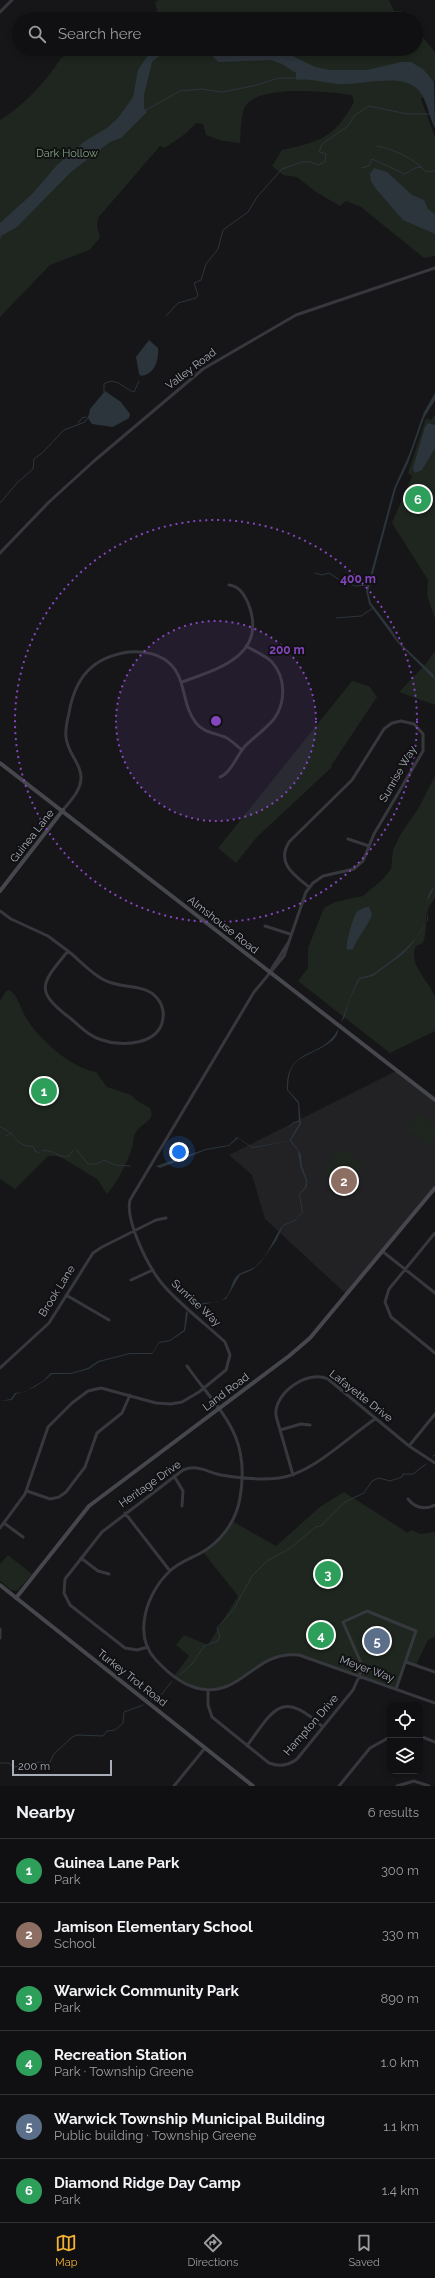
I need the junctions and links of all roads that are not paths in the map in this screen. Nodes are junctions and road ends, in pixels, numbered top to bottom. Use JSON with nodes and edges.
{"nodes":[{"id":1,"x":12,"y":0,"type":"edge"},
{"id":2,"x":0,"y":12,"type":"edge"},
{"id":3,"x":435,"y":268,"type":"edge"},
{"id":4,"x":0,"y":553,"type":"edge"},
{"id":5,"x":229,"y":585,"type":"dead end"},
{"id":6,"x":246,"y":646,"type":"junction"},
{"id":7,"x":182,"y":682,"type":"junction"},
{"id":8,"x":242,"y":750,"type":"junction"},
{"id":9,"x":0,"y":763,"type":"edge"},
{"id":10,"x":220,"y":777,"type":"dead end"},
{"id":11,"x":63,"y":810,"type":"junction"},
{"id":12,"x":348,"y":838,"type":"dead end"},
{"id":13,"x":369,"y":846,"type":"junction"},
{"id":14,"x":309,"y":887,"type":"junction"},
{"id":15,"x":0,"y":891,"type":"edge"},
{"id":16,"x":0,"y":911,"type":"edge"},
{"id":17,"x":265,"y":926,"type":"dead end"},
{"id":18,"x":290,"y":934,"type":"junction"},
{"id":19,"x":68,"y":951,"type":"junction"},
{"id":20,"x":269,"y":973,"type":"junction"},
{"id":21,"x":435,"y":1100,"type":"edge"},
{"id":22,"x":435,"y":1188,"type":"edge"},
{"id":23,"x":166,"y":1218,"type":"dead end"},
{"id":24,"x":134,"y":1230,"type":"junction"},
{"id":25,"x":435,"y":1233,"type":"edge"},
{"id":26,"x":382,"y":1251,"type":"junction"},
{"id":27,"x":153,"y":1270,"type":"junction"},
{"id":28,"x":404,"y":1270,"type":"junction"},
{"id":29,"x":131,"y":1280,"type":"dead end"},
{"id":30,"x":435,"y":1293,"type":"edge"},
{"id":31,"x":66,"y":1295,"type":"junction"},
{"id":32,"x":109,"y":1320,"type":"dead end"},
{"id":33,"x":435,"y":1353,"type":"edge"},
{"id":34,"x":188,"y":1366,"type":"dead end"},
{"id":35,"x":0,"y":1368,"type":"edge"},
{"id":36,"x":203,"y":1389,"type":"junction"},
{"id":37,"x":130,"y":1395,"type":"junction"},
{"id":38,"x":218,"y":1409,"type":"junction"},
{"id":39,"x":435,"y":1414,"type":"edge"},
{"id":40,"x":375,"y":1419,"type":"junction"},
{"id":41,"x":310,"y":1426,"type":"dead end"},
{"id":42,"x":280,"y":1430,"type":"junction"},
{"id":43,"x":409,"y":1446,"type":"junction"},
{"id":44,"x":435,"y":1463,"type":"edge"},
{"id":45,"x":293,"y":1475,"type":"junction"},
{"id":46,"x":174,"y":1476,"type":"junction"},
{"id":47,"x":242,"y":1477,"type":"junction"},
{"id":48,"x":26,"y":1491,"type":"junction"},
{"id":49,"x":408,"y":1499,"type":"dead end"},
{"id":50,"x":435,"y":1505,"type":"edge"},
{"id":51,"x":182,"y":1506,"type":"dead end"},
{"id":52,"x":124,"y":1513,"type":"junction"},
{"id":53,"x":4,"y":1522,"type":"junction"},
{"id":54,"x":0,"y":1528,"type":"edge"},
{"id":55,"x":23,"y":1537,"type":"dead end"},
{"id":56,"x":81,"y":1558,"type":"junction"},
{"id":57,"x":170,"y":1571,"type":"junction"},
{"id":58,"x":109,"y":1574,"type":"dead end"},
{"id":59,"x":0,"y":1585,"type":"edge"},
{"id":60,"x":16,"y":1598,"type":"junction"},
{"id":61,"x":0,"y":1629,"type":"edge"},
{"id":62,"x":0,"y":1638,"type":"edge"},
{"id":63,"x":148,"y":1647,"type":"junction"},
{"id":64,"x":406,"y":1662,"type":"junction"},
{"id":65,"x":435,"y":1672,"type":"edge"},
{"id":66,"x":359,"y":1676,"type":"junction"},
{"id":67,"x":396,"y":1689,"type":"junction"},
{"id":68,"x":208,"y":1690,"type":"junction"},
{"id":69,"x":435,"y":1704,"type":"edge"},
{"id":70,"x":323,"y":1727,"type":"junction"},
{"id":71,"x":423,"y":1737,"type":"edge"},
{"id":72,"x":388,"y":1738,"type":"edge"},
{"id":73,"x":435,"y":1742,"type":"edge"},
{"id":74,"x":247,"y":1746,"type":"junction"},
{"id":75,"x":205,"y":1748,"type":"junction"},
{"id":76,"x":174,"y":1786,"type":"edge"},
{"id":77,"x":253,"y":1786,"type":"edge"},
{"id":78,"x":339,"y":1786,"type":"edge"},
{"id":79,"x":397,"y":1786,"type":"edge"},
{"id":80,"x":429,"y":1786,"type":"edge"}],
"edges":[{"from":1,"to":2,"type":"street"},
{"from":3,"to":4,"type":"street","name":"Valley Road"},
{"from":5,"to":6,"type":"street"},
{"from":6,"to":7,"type":"street"},
{"from":6,"to":8,"type":"street"},
{"from":7,"to":8,"type":"street"},
{"from":7,"to":11,"type":"street"},
{"from":8,"to":10,"type":"street"},
{"from":9,"to":11,"type":"street","name":"Almshouse Road"},
{"from":11,"to":15,"type":"street","name":"Guinea Lane"},
{"from":11,"to":20,"type":"street","name":"Almshouse Road"},
{"from":12,"to":13,"type":"street"},
{"from":13,"to":14,"type":"street","name":"Sunrise Way"},
{"from":13,"to":14,"type":"street","name":"Sunrise Way"},
{"from":14,"to":18,"type":"street","name":"Sunrise Way"},
{"from":16,"to":19,"type":"street"},
{"from":17,"to":18,"type":"street"},
{"from":18,"to":20,"type":"street","name":"Sunrise Way"},
{"from":19,"to":19,"type":"street"},
{"from":20,"to":21,"type":"street","name":"Almshouse Road"},
{"from":20,"to":24,"type":"street","name":"Sunrise Way"},
{"from":22,"to":26,"type":"street","name":"Land Road"},
{"from":23,"to":24,"type":"street","name":"Brook Lane"},
{"from":24,"to":27,"type":"street","name":"Sunrise Way"},
{"from":24,"to":31,"type":"street","name":"Brook Lane"},
{"from":25,"to":28,"type":"street"},
{"from":26,"to":28,"type":"street"},
{"from":26,"to":38,"type":"street","name":"Land Road"},
{"from":27,"to":29,"type":"street"},
{"from":27,"to":36,"type":"street","name":"Sunrise Way"},
{"from":28,"to":30,"type":"street"},
{"from":28,"to":33,"type":"street"},
{"from":31,"to":32,"type":"street"},
{"from":31,"to":35,"type":"street","name":"Brook Lane"},
{"from":34,"to":36,"type":"street","name":"Meyer Way"},
{"from":36,"to":37,"type":"street","name":"Sunrise Way"},
{"from":36,"to":38,"type":"street","name":"Meyer Way"},
{"from":37,"to":48,"type":"street"},
{"from":37,"to":48,"type":"street","name":"Sunrise Way"},
{"from":38,"to":47,"type":"street","name":"Meyer Way"},
{"from":38,"to":60,"type":"street","name":"Land Road"},
{"from":39,"to":43,"type":"street"},
{"from":40,"to":42,"type":"street","name":"Lafayette Drive"},
{"from":40,"to":43,"type":"street","name":"Lafayette Drive"},
{"from":40,"to":45,"type":"street","name":"Heritage Drive"},
{"from":41,"to":42,"type":"street"},
{"from":42,"to":45,"type":"street","name":"Lafayette Drive"},
{"from":43,"to":44,"type":"street","name":"Lafayette Drive"},
{"from":45,"to":47,"type":"street","name":"Heritage Drive"},
{"from":46,"to":47,"type":"street","name":"Heritage Drive"},
{"from":46,"to":51,"type":"street"},
{"from":46,"to":52,"type":"street","name":"Heritage Drive"},
{"from":47,"to":57,"type":"street","name":"Meyer Way"},
{"from":48,"to":53,"type":"street","name":"Sunrise Way"},
{"from":49,"to":50,"type":"street"},
{"from":52,"to":56,"type":"street","name":"Heritage Drive"},
{"from":52,"to":57,"type":"street"},
{"from":53,"to":54,"type":"street","name":"Sunrise Way"},
{"from":53,"to":55,"type":"street"},
{"from":56,"to":58,"type":"street"},
{"from":56,"to":63,"type":"street","name":"Heritage Drive"},
{"from":57,"to":63,"type":"street","name":"Meyer Way"},
{"from":59,"to":60,"type":"street","name":"Turkey Trot Road"},
{"from":60,"to":75,"type":"street","name":"Turkey Trot Road"},
{"from":61,"to":62,"type":"street"},
{"from":63,"to":68,"type":"street","name":"Meyer Way"},
{"from":64,"to":65,"type":"street"},
{"from":64,"to":66,"type":"street"},
{"from":64,"to":67,"type":"street"},
{"from":66,"to":67,"type":"street","name":"Meyer Way"},
{"from":66,"to":68,"type":"street","name":"Meyer Way"},
{"from":66,"to":70,"type":"street","name":"Hampton Drive"},
{"from":67,"to":69,"type":"street","name":"Meyer Way"},
{"from":68,"to":74,"type":"street","name":"Hampton Drive"},
{"from":70,"to":74,"type":"street","name":"Hampton Drive"},
{"from":70,"to":74,"type":"street"},
{"from":71,"to":73,"type":"street"},
{"from":72,"to":78,"type":"street"},
{"from":75,"to":76,"type":"street"},
{"from":75,"to":77,"type":"street","name":"Turkey Trot Road"},
{"from":79,"to":80,"type":"street"}]}
